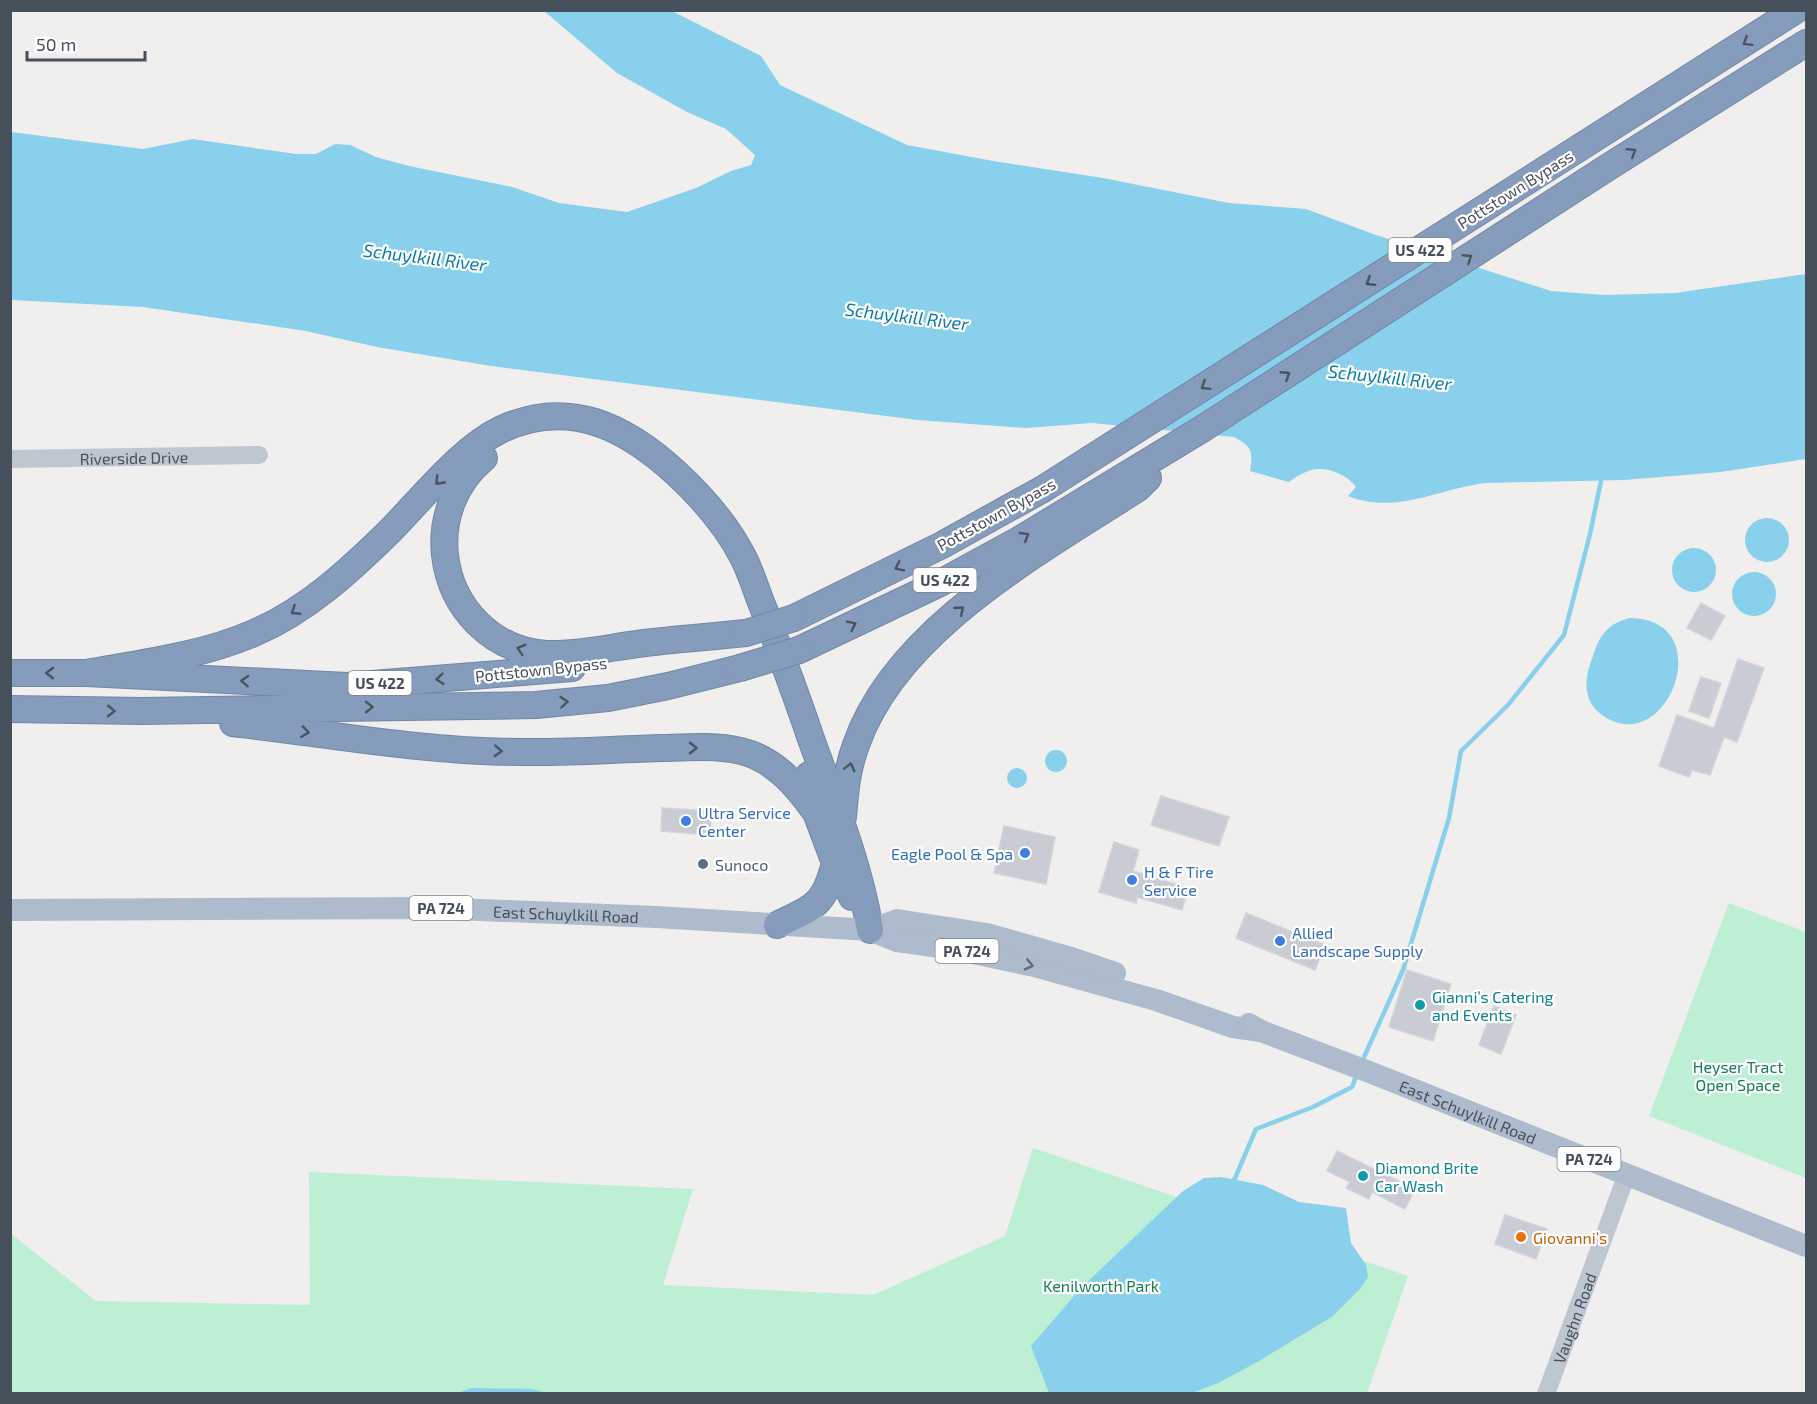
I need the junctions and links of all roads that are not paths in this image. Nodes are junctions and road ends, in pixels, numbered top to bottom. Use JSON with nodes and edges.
{"nodes":[{"id":1,"x":1796,"y":10,"type":"edge"},
{"id":2,"x":1806,"y":43,"type":"edge"},
{"id":3,"x":1202,"y":429,"type":"junction"},
{"id":4,"x":259,"y":455,"type":"dead end"},
{"id":5,"x":10,"y":459,"type":"edge"},
{"id":6,"x":746,"y":633,"type":"junction"},
{"id":7,"x":10,"y":673,"type":"edge"},
{"id":8,"x":86,"y":673,"type":"junction"},
{"id":9,"x":10,"y":709,"type":"edge"},
{"id":10,"x":142,"y":711,"type":"junction"},
{"id":11,"x":817,"y":815,"type":"junction"},
{"id":12,"x":842,"y":825,"type":"junction"},
{"id":13,"x":835,"y":863,"type":"junction"},
{"id":14,"x":10,"y":910,"type":"edge"},
{"id":15,"x":777,"y":925,"type":"junction"},
{"id":16,"x":870,"y":930,"type":"junction"},
{"id":17,"x":1627,"y":1174,"type":"junction"},
{"id":18,"x":1806,"y":1246,"type":"edge"},
{"id":19,"x":1546,"y":1394,"type":"edge"}],
"edges":[{"from":1,"to":6,"type":"highway","name":"Pottstown Bypass","number":"US 422","one_way":true,"bridge":true},
{"from":3,"to":2,"type":"highway","name":"Pottstown Bypass","number":"US 422","one_way":true},
{"from":10,"to":3,"type":"highway","name":"Pottstown Bypass","number":"US 422","one_way":true,"bridge":true},
{"from":12,"to":3,"type":"highway","one_way":true},
{"from":4,"to":5,"type":"street","name":"Riverside Drive"},
{"from":6,"to":8,"type":"highway","name":"Pottstown Bypass","number":"US 422","one_way":true},
{"from":6,"to":11,"type":"highway","one_way":true},
{"from":8,"to":7,"type":"highway","name":"Pottstown Bypass","number":"US 422","one_way":true},
{"from":12,"to":8,"type":"highway","one_way":true},
{"from":9,"to":10,"type":"highway","name":"Pottstown Bypass","number":"US 422","one_way":true},
{"from":10,"to":11,"type":"highway","one_way":true},
{"from":11,"to":13,"type":"highway"},
{"from":12,"to":16,"type":"highway"},
{"from":13,"to":15,"type":"highway"},
{"from":13,"to":16,"type":"highway"},
{"from":14,"to":15,"type":"main road","name":"East Schuylkill Road","number":"PA 724"},
{"from":15,"to":16,"type":"main road","name":"East Schuylkill Road","number":"PA 724"},
{"from":16,"to":17,"type":"main road","name":"East Schuylkill Road","number":"PA 724"},
{"from":17,"to":18,"type":"main road","name":"East Schuylkill Road","number":"PA 724"},
{"from":17,"to":19,"type":"street","name":"Vaughn Road"}]}
